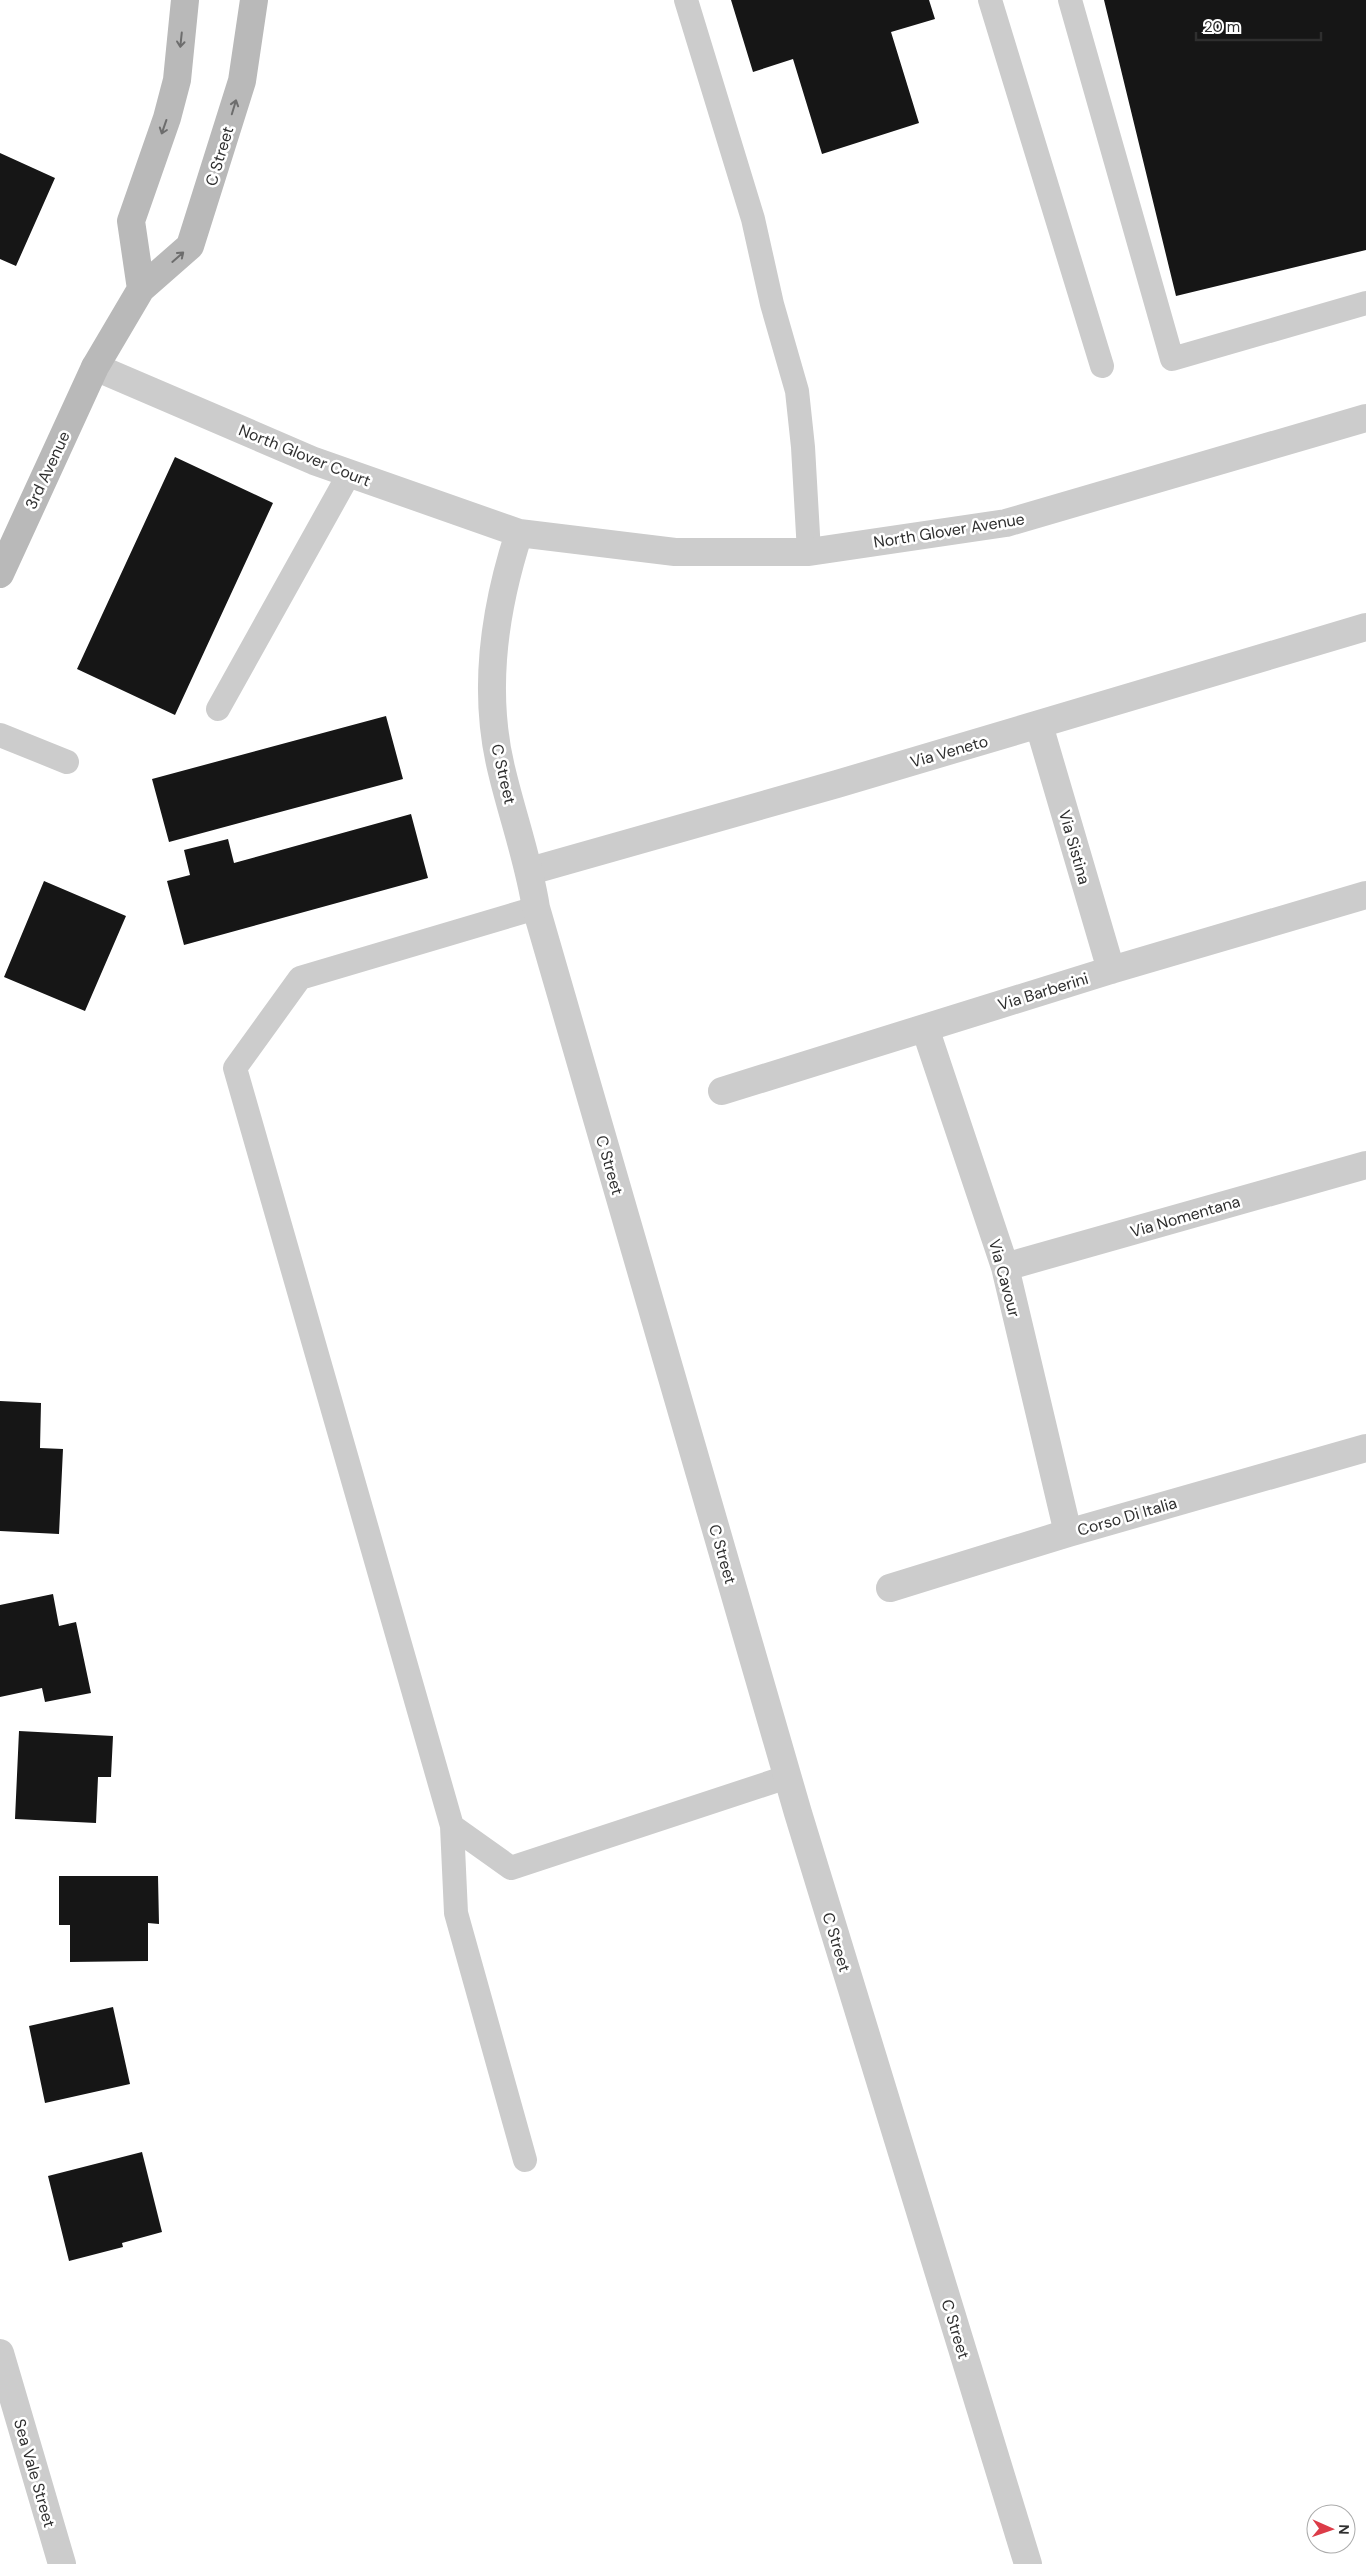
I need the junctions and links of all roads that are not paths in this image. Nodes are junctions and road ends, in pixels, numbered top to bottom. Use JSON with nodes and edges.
{"nodes":[{"id":1,"x":185,"y":0,"type":"edge"},
{"id":2,"x":254,"y":0,"type":"edge"},
{"id":3,"x":686,"y":0,"type":"edge"},
{"id":4,"x":990,"y":0,"type":"edge"},
{"id":5,"x":1070,"y":0,"type":"edge"},
{"id":6,"x":141,"y":289,"type":"junction"},
{"id":7,"x":1366,"y":303,"type":"edge"},
{"id":8,"x":1102,"y":366,"type":"dead end"},
{"id":9,"x":95,"y":367,"type":"junction"},
{"id":10,"x":1366,"y":418,"type":"edge"},
{"id":11,"x":349,"y":474,"type":"junction"},
{"id":12,"x":519,"y":533,"type":"junction"},
{"id":13,"x":808,"y":552,"type":"junction"},
{"id":14,"x":0,"y":574,"type":"edge"},
{"id":15,"x":1366,"y":627,"type":"edge"},
{"id":16,"x":218,"y":708,"type":"dead end"},
{"id":17,"x":1039,"y":725,"type":"junction"},
{"id":18,"x":0,"y":735,"type":"edge"},
{"id":19,"x":67,"y":762,"type":"dead end"},
{"id":20,"x":530,"y":871,"type":"junction"},
{"id":21,"x":1366,"y":895,"type":"edge"},
{"id":22,"x":536,"y":908,"type":"junction"},
{"id":23,"x":1111,"y":970,"type":"junction"},
{"id":24,"x":925,"y":1028,"type":"junction"},
{"id":25,"x":722,"y":1091,"type":"dead end"},
{"id":26,"x":1366,"y":1165,"type":"edge"},
{"id":27,"x":1004,"y":1267,"type":"junction"},
{"id":28,"x":1366,"y":1448,"type":"edge"},
{"id":29,"x":1068,"y":1533,"type":"junction"},
{"id":30,"x":890,"y":1588,"type":"dead end"},
{"id":31,"x":787,"y":1777,"type":"junction"},
{"id":32,"x":452,"y":1826,"type":"junction"},
{"id":33,"x":524,"y":2160,"type":"dead end"},
{"id":34,"x":0,"y":2353,"type":"edge"},
{"id":35,"x":62,"y":2564,"type":"edge"},
{"id":36,"x":1028,"y":2564,"type":"edge"}],
"edges":[{"from":1,"to":6,"type":"main road","one_way":true},
{"from":6,"to":2,"type":"main road","name":"C Street","one_way":true},
{"from":3,"to":13,"type":"lane"},
{"from":4,"to":8,"type":"lane"},
{"from":5,"to":7,"type":"lane"},
{"from":6,"to":9,"type":"main road","name":"C Street"},
{"from":9,"to":11,"type":"street","name":"North Glover Court"},
{"from":9,"to":14,"type":"main road","name":"3rd Avenue"},
{"from":10,"to":13,"type":"street","name":"North Glover Avenue"},
{"from":11,"to":12,"type":"street","name":"North Glover Court"},
{"from":11,"to":16,"type":"lane"},
{"from":12,"to":13,"type":"street","name":"North Glover Avenue"},
{"from":12,"to":20,"type":"street","name":"C Street"},
{"from":15,"to":17,"type":"street","name":"Via Veneto"},
{"from":17,"to":20,"type":"street","name":"Via Veneto"},
{"from":17,"to":23,"type":"street","name":"Via Sistina"},
{"from":18,"to":19,"type":"lane"},
{"from":20,"to":22,"type":"street","name":"C Street"},
{"from":21,"to":23,"type":"street","name":"Via Barberini"},
{"from":22,"to":31,"type":"street","name":"C Street"},
{"from":22,"to":32,"type":"lane"},
{"from":23,"to":24,"type":"street","name":"Via Barberini"},
{"from":24,"to":25,"type":"street","name":"Via Barberini"},
{"from":24,"to":27,"type":"street","name":"Via Cavour"},
{"from":26,"to":27,"type":"street","name":"Via Nomentana"},
{"from":27,"to":29,"type":"street","name":"Via Cavour"},
{"from":28,"to":29,"type":"street","name":"Corso Di Italia"},
{"from":29,"to":30,"type":"street","name":"Corso Di Italia"},
{"from":31,"to":32,"type":"lane"},
{"from":31,"to":36,"type":"street","name":"C Street"},
{"from":32,"to":33,"type":"lane"},
{"from":34,"to":35,"type":"street","name":"Sea Vale Street"}]}
